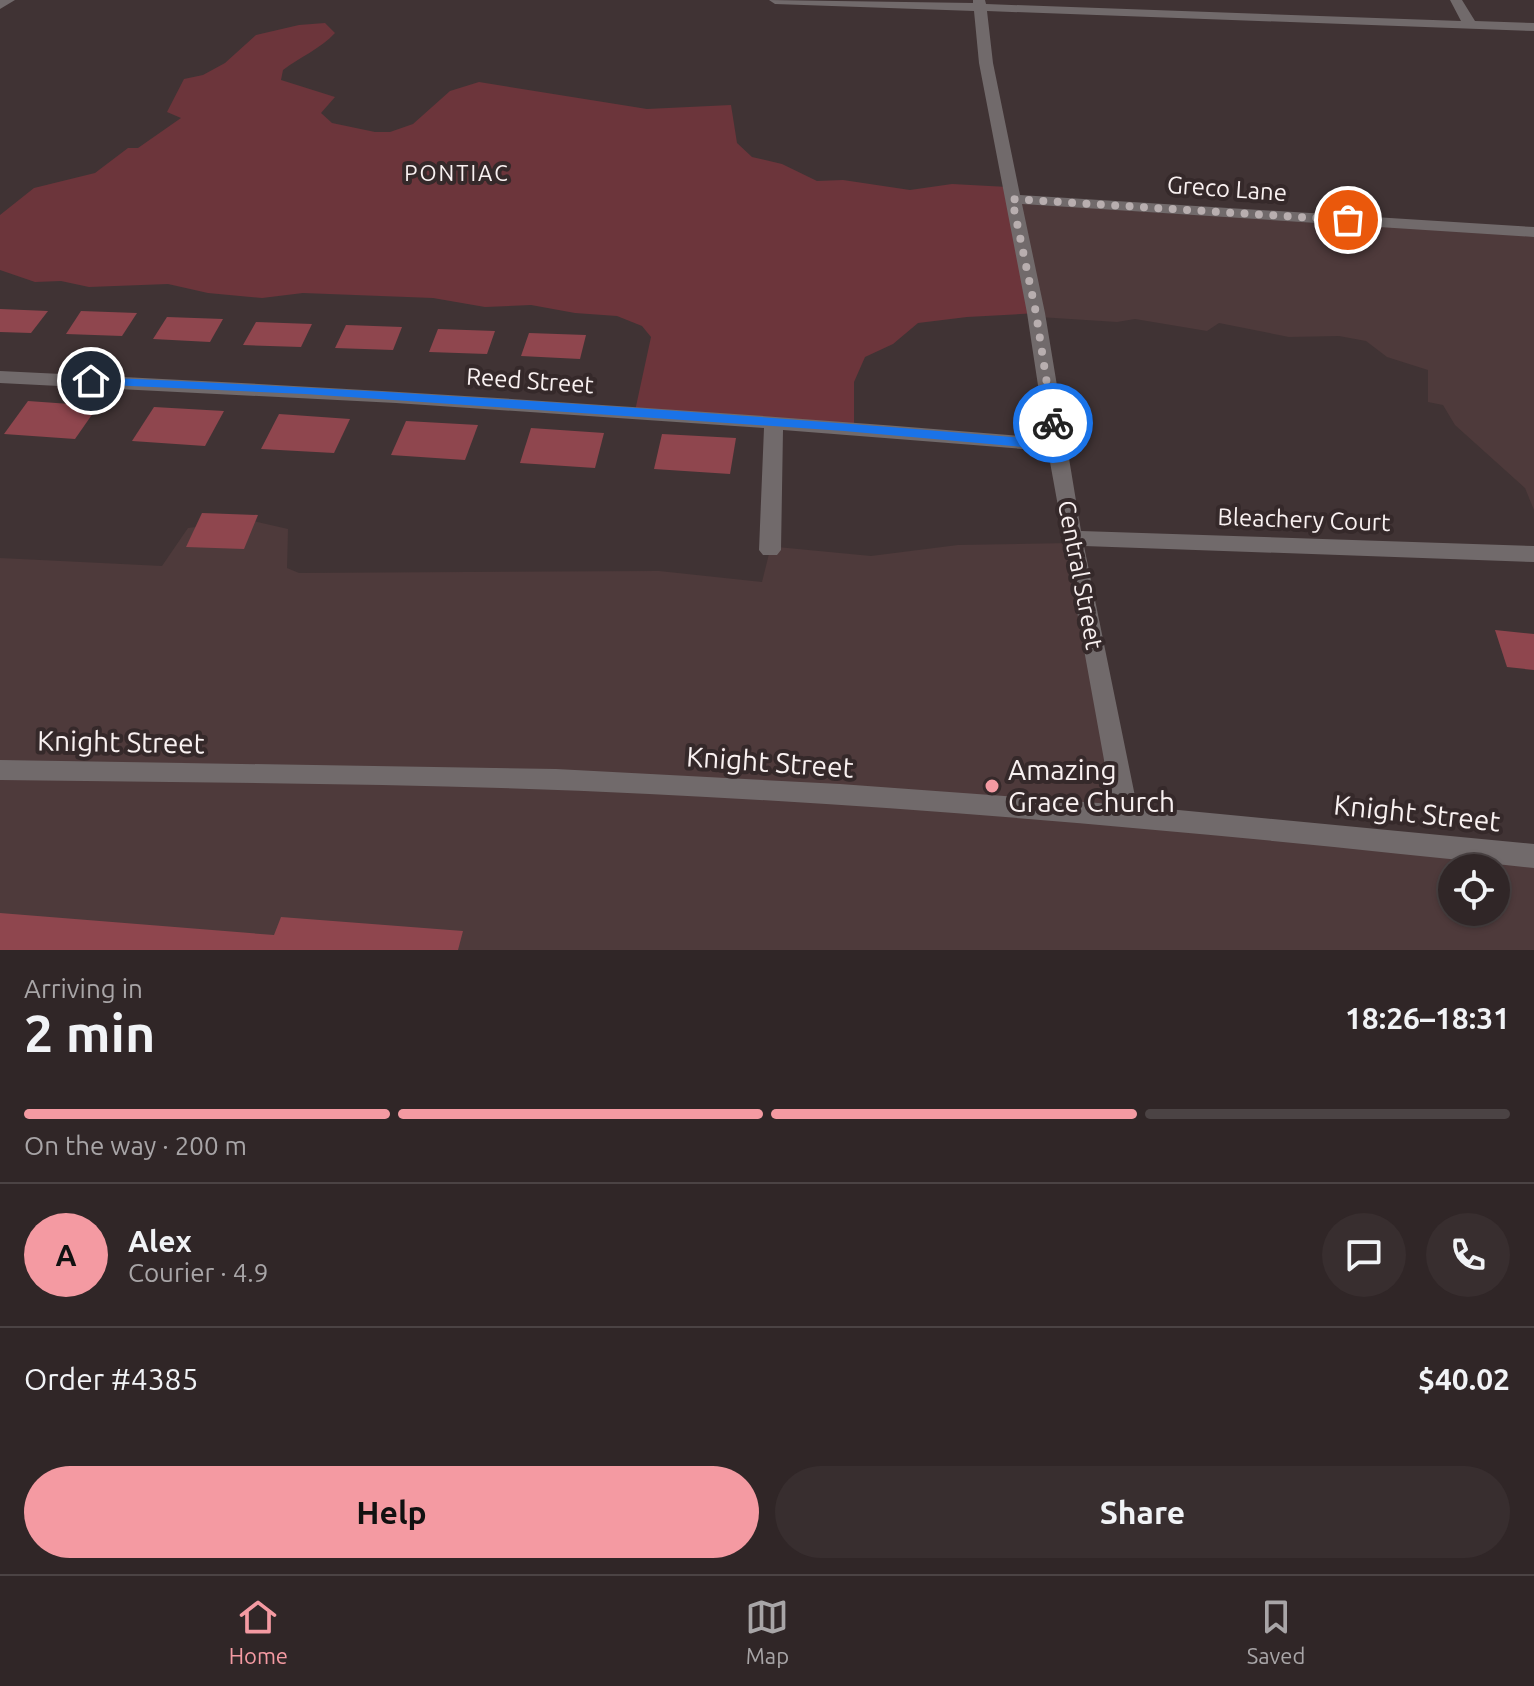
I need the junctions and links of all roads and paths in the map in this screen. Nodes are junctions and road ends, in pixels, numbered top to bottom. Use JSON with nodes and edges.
{"nodes":[{"id":1,"x":9,"y":0,"type":"edge"},
{"id":2,"x":775,"y":0,"type":"edge"},
{"id":3,"x":1456,"y":0,"type":"edge"},
{"id":4,"x":980,"y":4,"type":"edge"},
{"id":5,"x":0,"y":5,"type":"edge"},
{"id":6,"x":1470,"y":24,"type":"junction"},
{"id":7,"x":1534,"y":27,"type":"edge"},
{"id":8,"x":1012,"y":199,"type":"junction"},
{"id":9,"x":1534,"y":232,"type":"edge"},
{"id":10,"x":0,"y":377,"type":"edge"},
{"id":11,"x":774,"y":423,"type":"junction"},
{"id":12,"x":1056,"y":445,"type":"junction"},
{"id":13,"x":1072,"y":538,"type":"junction"},
{"id":14,"x":770,"y":550,"type":"dead end"},
{"id":15,"x":1534,"y":554,"type":"edge"},
{"id":16,"x":0,"y":770,"type":"edge"},
{"id":17,"x":1127,"y":818,"type":"junction"},
{"id":18,"x":1534,"y":856,"type":"edge"}],
"edges":[{"from":1,"to":5,"type":"street"},
{"from":2,"to":4,"type":"street"},
{"from":3,"to":6,"type":"street"},
{"from":4,"to":6,"type":"street"},
{"from":4,"to":8,"type":"street","name":"Central Street"},
{"from":6,"to":7,"type":"street"},
{"from":8,"to":9,"type":"street","name":"Greco Lane"},
{"from":8,"to":12,"type":"street","name":"Central Street"},
{"from":10,"to":11,"type":"street","name":"Reed Street"},
{"from":11,"to":12,"type":"street","name":"Reed Street"},
{"from":11,"to":14,"type":"street"},
{"from":12,"to":13,"type":"street","name":"Central Street"},
{"from":13,"to":15,"type":"street","name":"Bleachery Court"},
{"from":13,"to":17,"type":"street","name":"Central Street"},
{"from":16,"to":17,"type":"street","name":"Knight Street"},
{"from":17,"to":18,"type":"street","name":"Knight Street"}]}
